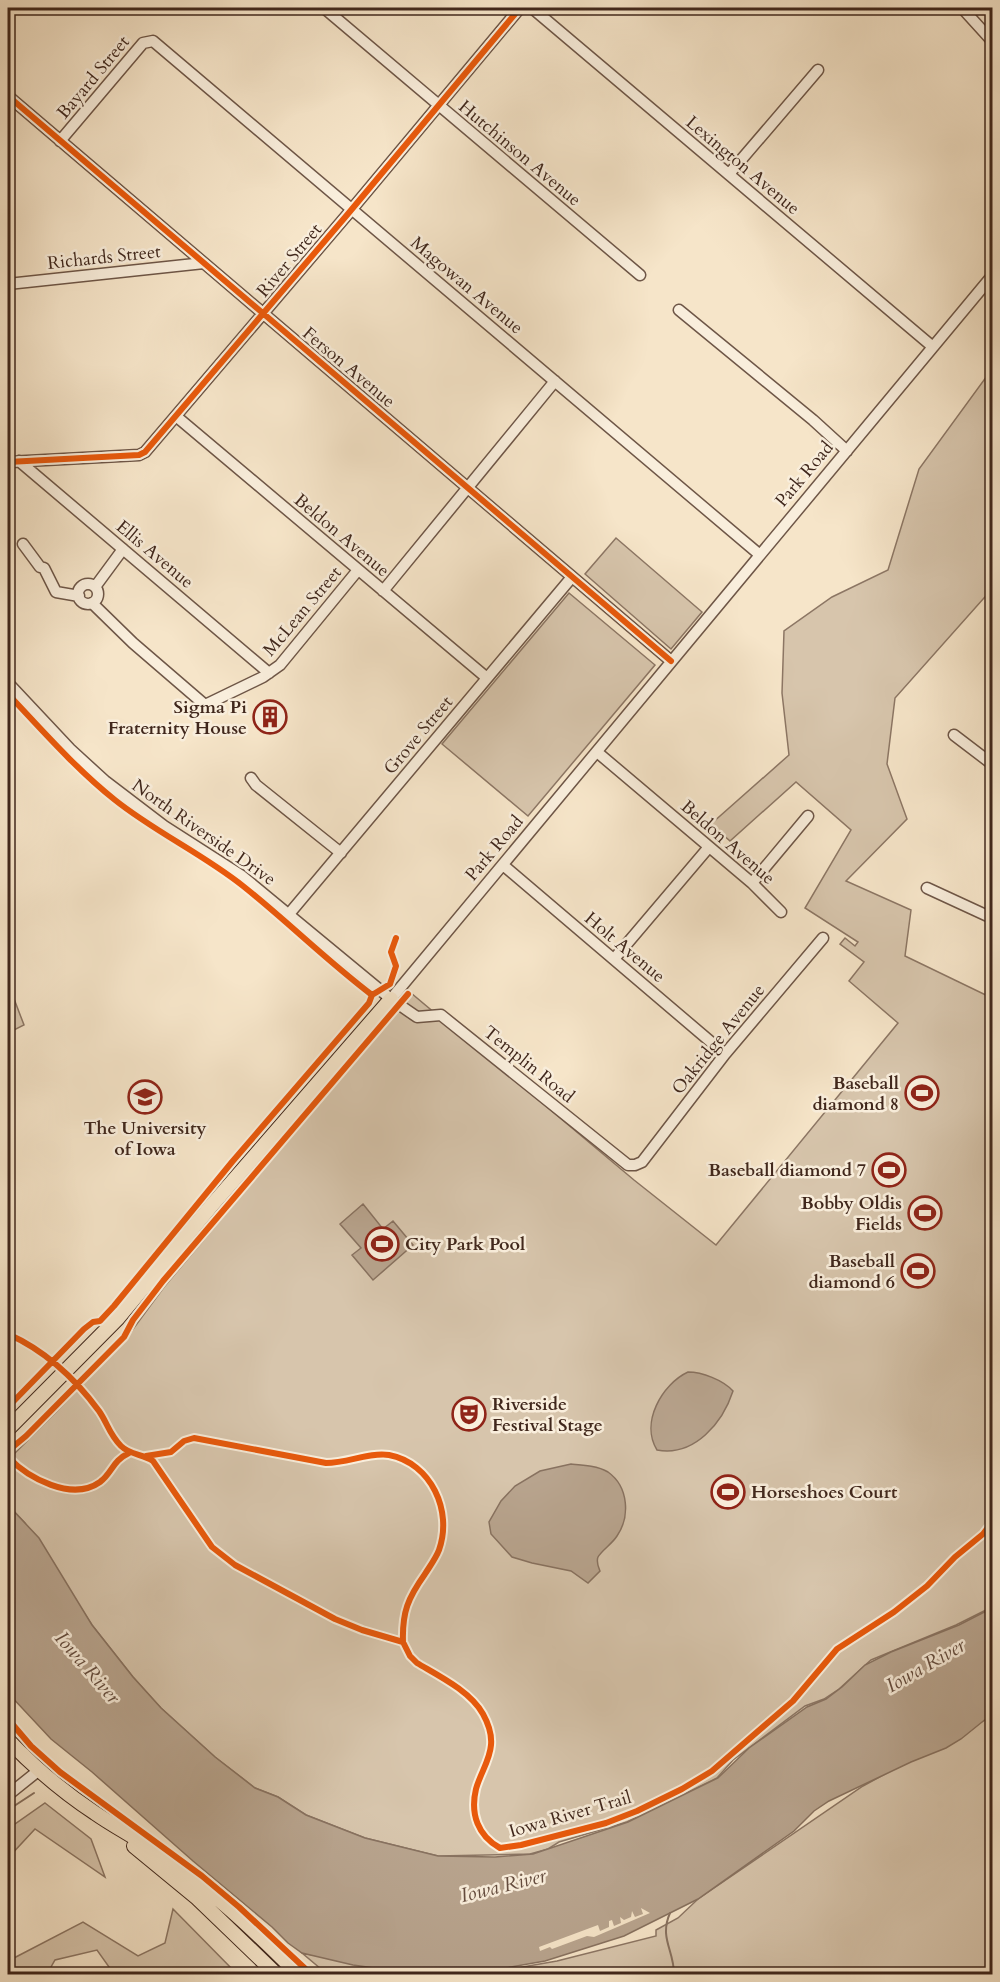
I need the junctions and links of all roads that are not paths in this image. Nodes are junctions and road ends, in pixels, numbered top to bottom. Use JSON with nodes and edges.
{"nodes":[{"id":1,"x":324,"y":8,"type":"edge"},
{"id":2,"x":520,"y":8,"type":"edge"},
{"id":3,"x":532,"y":8,"type":"edge"},
{"id":4,"x":962,"y":8,"type":"edge"},
{"id":5,"x":153,"y":41,"type":"joint"},
{"id":6,"x":993,"y":41,"type":"edge"},
{"id":7,"x":818,"y":70,"type":"dead end"},
{"id":8,"x":8,"y":96,"type":"edge"},
{"id":9,"x":439,"y":105,"type":"junction"},
{"id":10,"x":60,"y":141,"type":"junction"},
{"id":11,"x":729,"y":174,"type":"junction"},
{"id":12,"x":352,"y":209,"type":"junction"},
{"id":13,"x":204,"y":263,"type":"junction"},
{"id":14,"x":640,"y":275,"type":"dead end"},
{"id":15,"x":993,"y":276,"type":"edge"},
{"id":16,"x":8,"y":284,"type":"edge"},
{"id":17,"x":679,"y":310,"type":"dead end"},
{"id":18,"x":263,"y":314,"type":"junction"},
{"id":19,"x":933,"y":347,"type":"junction"},
{"id":20,"x":555,"y":381,"type":"junction"},
{"id":21,"x":177,"y":417,"type":"junction"},
{"id":22,"x":847,"y":451,"type":"junction"},
{"id":23,"x":19,"y":461,"type":"junction"},
{"id":24,"x":8,"y":462,"type":"edge"},
{"id":25,"x":467,"y":488,"type":"junction"},
{"id":26,"x":23,"y":543,"type":"dead end"},
{"id":27,"x":123,"y":549,"type":"junction"},
{"id":28,"x":760,"y":555,"type":"junction"},
{"id":29,"x":358,"y":570,"type":"junction"},
{"id":30,"x":572,"y":577,"type":"junction"},
{"id":31,"x":95,"y":587,"type":"junction"},
{"id":32,"x":383,"y":591,"type":"junction"},
{"id":33,"x":79,"y":596,"type":"junction"},
{"id":34,"x":92,"y":603,"type":"junction"},
{"id":35,"x":671,"y":662,"type":"junction"},
{"id":36,"x":269,"y":673,"type":"junction"},
{"id":37,"x":486,"y":678,"type":"junction"},
{"id":38,"x":8,"y":683,"type":"edge"},
{"id":39,"x":954,"y":735,"type":"dead end"},
{"id":40,"x":597,"y":752,"type":"junction"},
{"id":41,"x":993,"y":764,"type":"edge"},
{"id":42,"x":251,"y":778,"type":"dead end"},
{"id":43,"x":808,"y":816,"type":"dead end"},
{"id":44,"x":709,"y":847,"type":"junction"},
{"id":45,"x":341,"y":853,"type":"junction"},
{"id":46,"x":503,"y":865,"type":"junction"},
{"id":47,"x":752,"y":884,"type":"junction"},
{"id":48,"x":927,"y":888,"type":"dead end"},
{"id":49,"x":781,"y":912,"type":"dead end"},
{"id":50,"x":289,"y":915,"type":"junction"},
{"id":51,"x":993,"y":918,"type":"edge"},
{"id":52,"x":823,"y":938,"type":"dead end"},
{"id":53,"x":614,"y":959,"type":"junction"},
{"id":54,"x":391,"y":999,"type":"junction"},
{"id":55,"x":725,"y":1054,"type":"junction"},
{"id":56,"x":642,"y":1162,"type":"joint"},
{"id":57,"x":8,"y":1429,"type":"edge"},
{"id":58,"x":8,"y":1740,"type":"edge"},
{"id":59,"x":38,"y":1771,"type":"junction"},
{"id":60,"x":8,"y":1795,"type":"edge"},
{"id":61,"x":96,"y":1814,"type":"junction"},
{"id":62,"x":276,"y":1974,"type":"edge"},
{"id":63,"x":298,"y":1974,"type":"edge"}],
"edges":[{"from":1,"to":9,"type":"street","name":"Hutchinson Avenue"},
{"from":2,"to":9,"type":"street","name":"River Street"},
{"from":3,"to":11,"type":"street","name":"Lexington Avenue"},
{"from":4,"to":6,"type":"street"},
{"from":5,"to":10,"type":"street","name":"Bayard Street"},
{"from":5,"to":12,"type":"street","name":"Magowan Avenue"},
{"from":7,"to":11,"type":"street"},
{"from":8,"to":10,"type":"street","name":"Ferson Avenue"},
{"from":9,"to":12,"type":"street","name":"River Street"},
{"from":9,"to":14,"type":"street","name":"Hutchinson Avenue"},
{"from":10,"to":13,"type":"street","name":"Ferson Avenue"},
{"from":11,"to":19,"type":"street","name":"Lexington Avenue"},
{"from":12,"to":18,"type":"street","name":"River Street"},
{"from":12,"to":20,"type":"street","name":"Magowan Avenue"},
{"from":13,"to":16,"type":"street","name":"Richards Street"},
{"from":13,"to":18,"type":"street","name":"Ferson Avenue"},
{"from":15,"to":19,"type":"street","name":"Park Road"},
{"from":17,"to":22,"type":"street"},
{"from":18,"to":21,"type":"street","name":"River Street"},
{"from":18,"to":25,"type":"street","name":"Ferson Avenue"},
{"from":19,"to":22,"type":"street","name":"Park Road"},
{"from":20,"to":25,"type":"street"},
{"from":20,"to":28,"type":"street","name":"Magowan Avenue"},
{"from":21,"to":23,"type":"street","name":"River Street"},
{"from":21,"to":29,"type":"street","name":"Beldon Avenue"},
{"from":22,"to":28,"type":"street","name":"Park Road"},
{"from":23,"to":24,"type":"street","name":"River Street"},
{"from":23,"to":27,"type":"street","name":"Ellis Avenue"},
{"from":25,"to":30,"type":"street","name":"Ferson Avenue"},
{"from":25,"to":32,"type":"street"},
{"from":26,"to":33,"type":"street"},
{"from":27,"to":31,"type":"street"},
{"from":27,"to":36,"type":"street","name":"Ellis Avenue"},
{"from":28,"to":35,"type":"street","name":"Park Road"},
{"from":29,"to":32,"type":"street","name":"Beldon Avenue"},
{"from":29,"to":36,"type":"street","name":"McLean Street"},
{"from":30,"to":35,"type":"street","name":"Ferson Avenue"},
{"from":30,"to":37,"type":"street","name":"Grove Street"},
{"from":31,"to":33,"type":"street"},
{"from":31,"to":34,"type":"street"},
{"from":32,"to":37,"type":"street","name":"Beldon Avenue"},
{"from":33,"to":34,"type":"street"},
{"from":34,"to":36,"type":"street","name":"McLean Street"},
{"from":35,"to":40,"type":"street","name":"Park Road"},
{"from":37,"to":45,"type":"street","name":"Grove Street"},
{"from":38,"to":50,"type":"street","name":"North Riverside Drive"},
{"from":39,"to":41,"type":"street"},
{"from":40,"to":44,"type":"street","name":"Beldon Avenue"},
{"from":40,"to":46,"type":"street","name":"Park Road"},
{"from":42,"to":45,"type":"street"},
{"from":43,"to":47,"type":"street"},
{"from":44,"to":47,"type":"street","name":"Beldon Avenue"},
{"from":44,"to":53,"type":"street"},
{"from":45,"to":50,"type":"street","name":"Grove Street"},
{"from":46,"to":53,"type":"street","name":"Holt Avenue"},
{"from":46,"to":54,"type":"street","name":"Park Road"},
{"from":47,"to":49,"type":"street","name":"Beldon Avenue"},
{"from":48,"to":51,"type":"street"},
{"from":50,"to":54,"type":"street","name":"North Riverside Drive"},
{"from":52,"to":55,"type":"street","name":"Oakridge Avenue"},
{"from":53,"to":55,"type":"street","name":"Holt Avenue"},
{"from":54,"to":56,"type":"street","name":"Templin Road"},
{"from":54,"to":57,"type":"main road","name":"Park Road"},
{"from":55,"to":56,"type":"street","name":"Oakridge Avenue"},
{"from":58,"to":59,"type":"main road"},
{"from":59,"to":60,"type":"street"},
{"from":59,"to":61,"type":"main road"},
{"from":61,"to":62,"type":"main road"},
{"from":61,"to":63,"type":"main road"}]}
